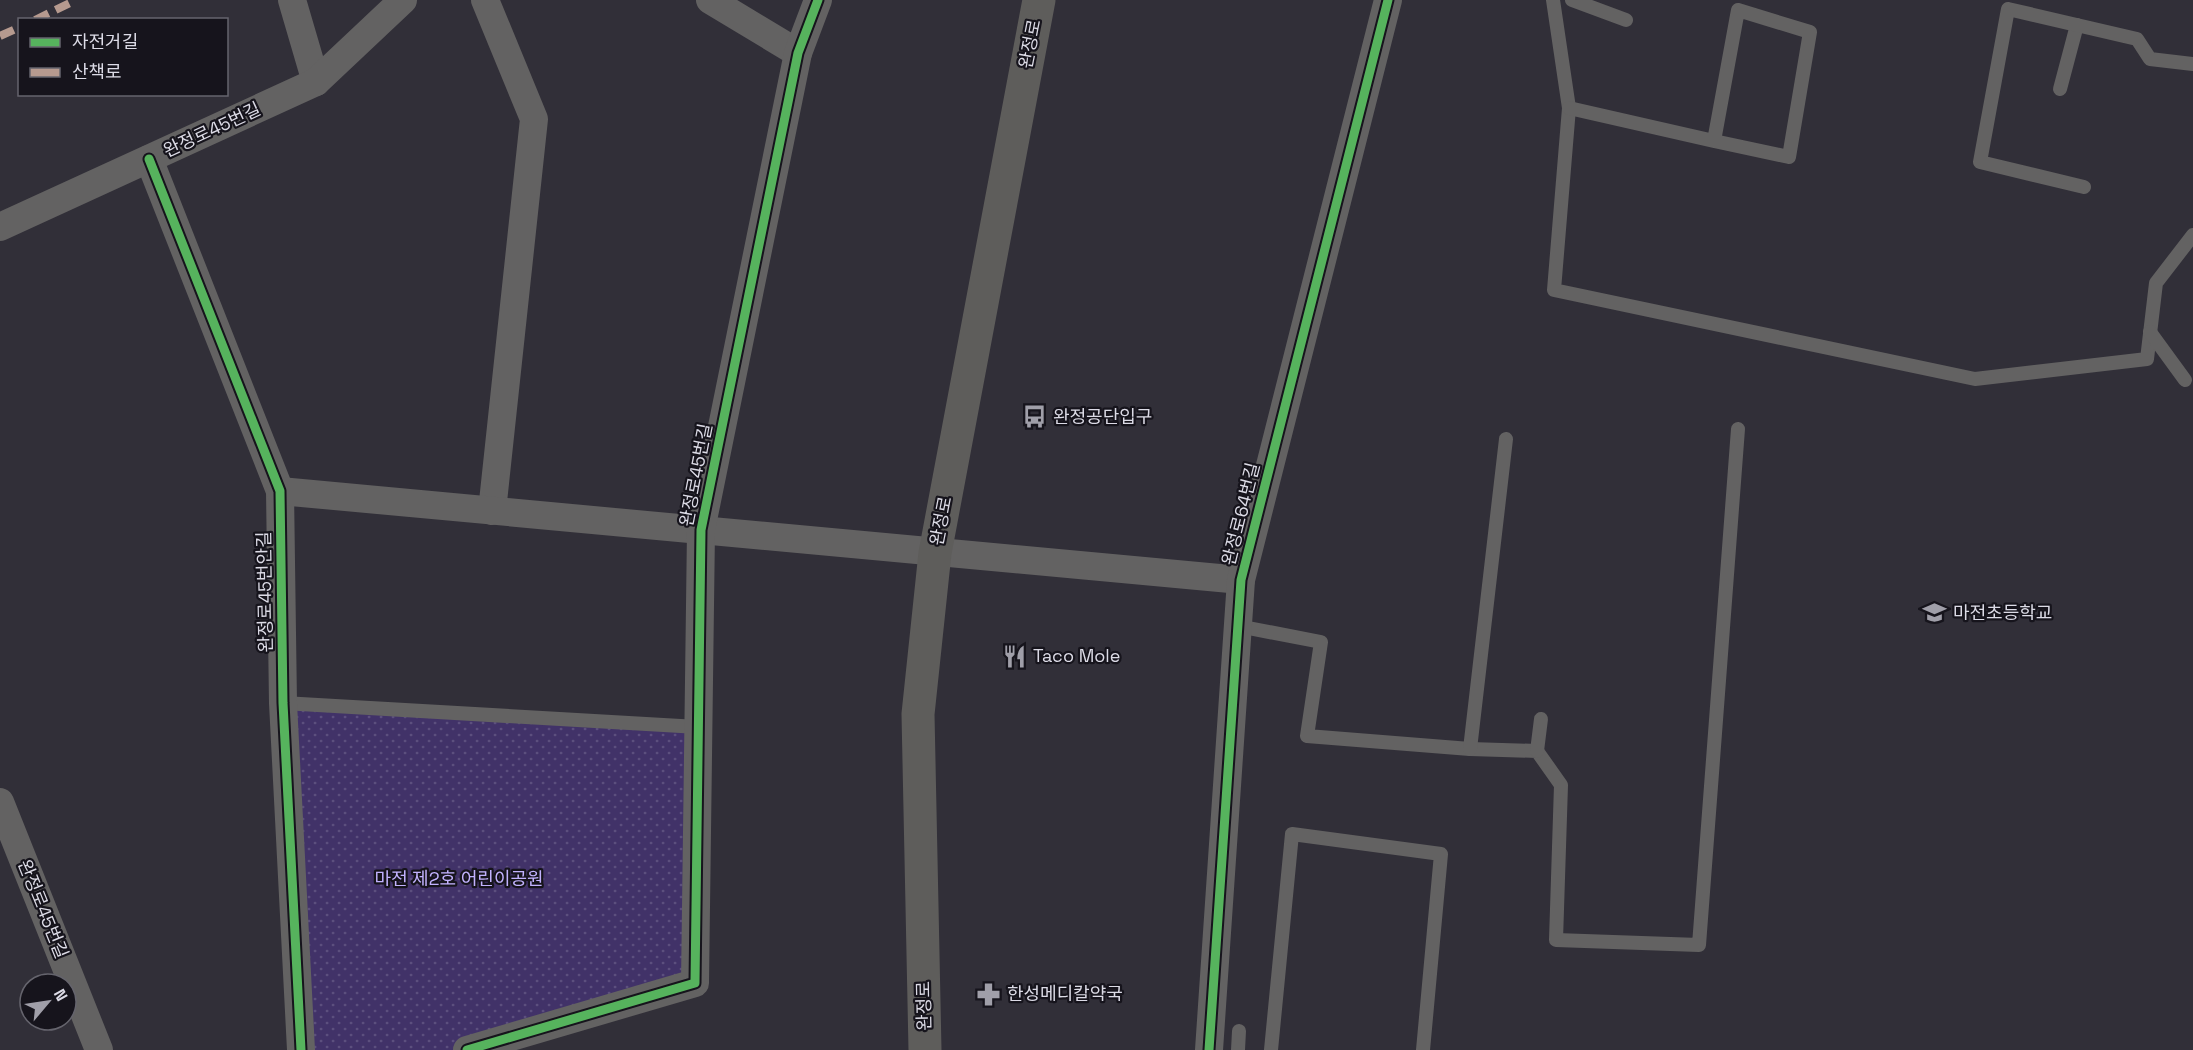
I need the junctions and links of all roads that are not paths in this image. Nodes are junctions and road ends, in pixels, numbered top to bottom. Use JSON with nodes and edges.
{"nodes":[{"id":1,"x":292,"y":0,"type":"edge"},
{"id":2,"x":403,"y":0,"type":"edge"},
{"id":3,"x":485,"y":0,"type":"edge"},
{"id":4,"x":710,"y":0,"type":"edge"},
{"id":5,"x":818,"y":0,"type":"edge"},
{"id":6,"x":1039,"y":0,"type":"edge"},
{"id":7,"x":1388,"y":0,"type":"edge"},
{"id":8,"x":1553,"y":0,"type":"edge"},
{"id":9,"x":1572,"y":0,"type":"edge"},
{"id":10,"x":1626,"y":20,"type":"dead end"},
{"id":11,"x":2077,"y":25,"type":"junction"},
{"id":12,"x":798,"y":53,"type":"junction"},
{"id":13,"x":2193,"y":64,"type":"edge"},
{"id":14,"x":316,"y":82,"type":"junction"},
{"id":15,"x":2060,"y":88,"type":"dead end"},
{"id":16,"x":1569,"y":108,"type":"junction"},
{"id":17,"x":1714,"y":141,"type":"junction"},
{"id":18,"x":149,"y":159,"type":"junction"},
{"id":19,"x":2084,"y":187,"type":"dead end"},
{"id":20,"x":0,"y":227,"type":"edge"},
{"id":21,"x":2193,"y":235,"type":"edge"},
{"id":22,"x":2150,"y":332,"type":"junction"},
{"id":23,"x":2185,"y":380,"type":"dead end"},
{"id":24,"x":1738,"y":429,"type":"dead end"},
{"id":25,"x":1506,"y":439,"type":"dead end"},
{"id":26,"x":280,"y":491,"type":"junction"},
{"id":27,"x":492,"y":511,"type":"junction"},
{"id":28,"x":701,"y":530,"type":"junction"},
{"id":29,"x":935,"y":553,"type":"junction"},
{"id":30,"x":1241,"y":580,"type":"junction"},
{"id":31,"x":1238,"y":626,"type":"junction"},
{"id":32,"x":283,"y":703,"type":"junction"},
{"id":33,"x":1542,"y":719,"type":"dead end"},
{"id":34,"x":698,"y":727,"type":"junction"},
{"id":35,"x":1470,"y":749,"type":"junction"},
{"id":36,"x":1537,"y":751,"type":"junction"},
{"id":37,"x":0,"y":802,"type":"edge"},
{"id":38,"x":1239,"y":1031,"type":"dead end"},
{"id":39,"x":502,"y":1045,"type":"edge"},
{"id":40,"x":99,"y":1050,"type":"edge"},
{"id":41,"x":302,"y":1050,"type":"edge"},
{"id":42,"x":467,"y":1050,"type":"edge"},
{"id":43,"x":925,"y":1050,"type":"edge"},
{"id":44,"x":1209,"y":1050,"type":"edge"},
{"id":45,"x":1238,"y":1050,"type":"edge"},
{"id":46,"x":1271,"y":1050,"type":"edge"},
{"id":47,"x":1423,"y":1050,"type":"edge"}],
"edges":[{"from":1,"to":14,"type":"street"},
{"from":2,"to":14,"type":"street","name":"완정로45번길"},
{"from":3,"to":27,"type":"street"},
{"from":4,"to":12,"type":"street"},
{"from":5,"to":12,"type":"street","name":"완정로45번길"},
{"from":6,"to":29,"type":"main road","name":"완정로"},
{"from":7,"to":30,"type":"street","name":"완정로64번길"},
{"from":8,"to":16,"type":"lane"},
{"from":9,"to":10,"type":"lane"},
{"from":11,"to":13,"type":"lane"},
{"from":11,"to":15,"type":"lane"},
{"from":11,"to":19,"type":"lane"},
{"from":12,"to":28,"type":"street","name":"완정로45번길"},
{"from":14,"to":18,"type":"street","name":"완정로45번길"},
{"from":16,"to":17,"type":"lane"},
{"from":16,"to":22,"type":"lane"},
{"from":17,"to":17,"type":"lane"},
{"from":18,"to":20,"type":"street","name":"완정로45번길"},
{"from":18,"to":26,"type":"street","name":"완정로45번안길"},
{"from":21,"to":22,"type":"lane"},
{"from":22,"to":23,"type":"lane"},
{"from":24,"to":36,"type":"lane"},
{"from":25,"to":35,"type":"lane"},
{"from":26,"to":27,"type":"street"},
{"from":26,"to":32,"type":"street","name":"완정로45번안길"},
{"from":27,"to":28,"type":"street"},
{"from":28,"to":29,"type":"street","name":"완정로45번길"},
{"from":28,"to":34,"type":"street","name":"완정로45번길"},
{"from":29,"to":30,"type":"street","name":"완정로45번길"},
{"from":29,"to":43,"type":"main road","name":"완정로"},
{"from":30,"to":31,"type":"street","name":"완정로64번길"},
{"from":31,"to":35,"type":"lane"},
{"from":31,"to":44,"type":"street","name":"완정로64번길"},
{"from":32,"to":34,"type":"lane"},
{"from":32,"to":41,"type":"street","name":"완정로45번안길"},
{"from":33,"to":36,"type":"lane"},
{"from":34,"to":39,"type":"street","name":"완정로45번길"},
{"from":35,"to":36,"type":"lane"},
{"from":37,"to":40,"type":"street","name":"완정로45번길"},
{"from":38,"to":45,"type":"lane"},
{"from":39,"to":42,"type":"street"},
{"from":46,"to":47,"type":"lane"}]}
